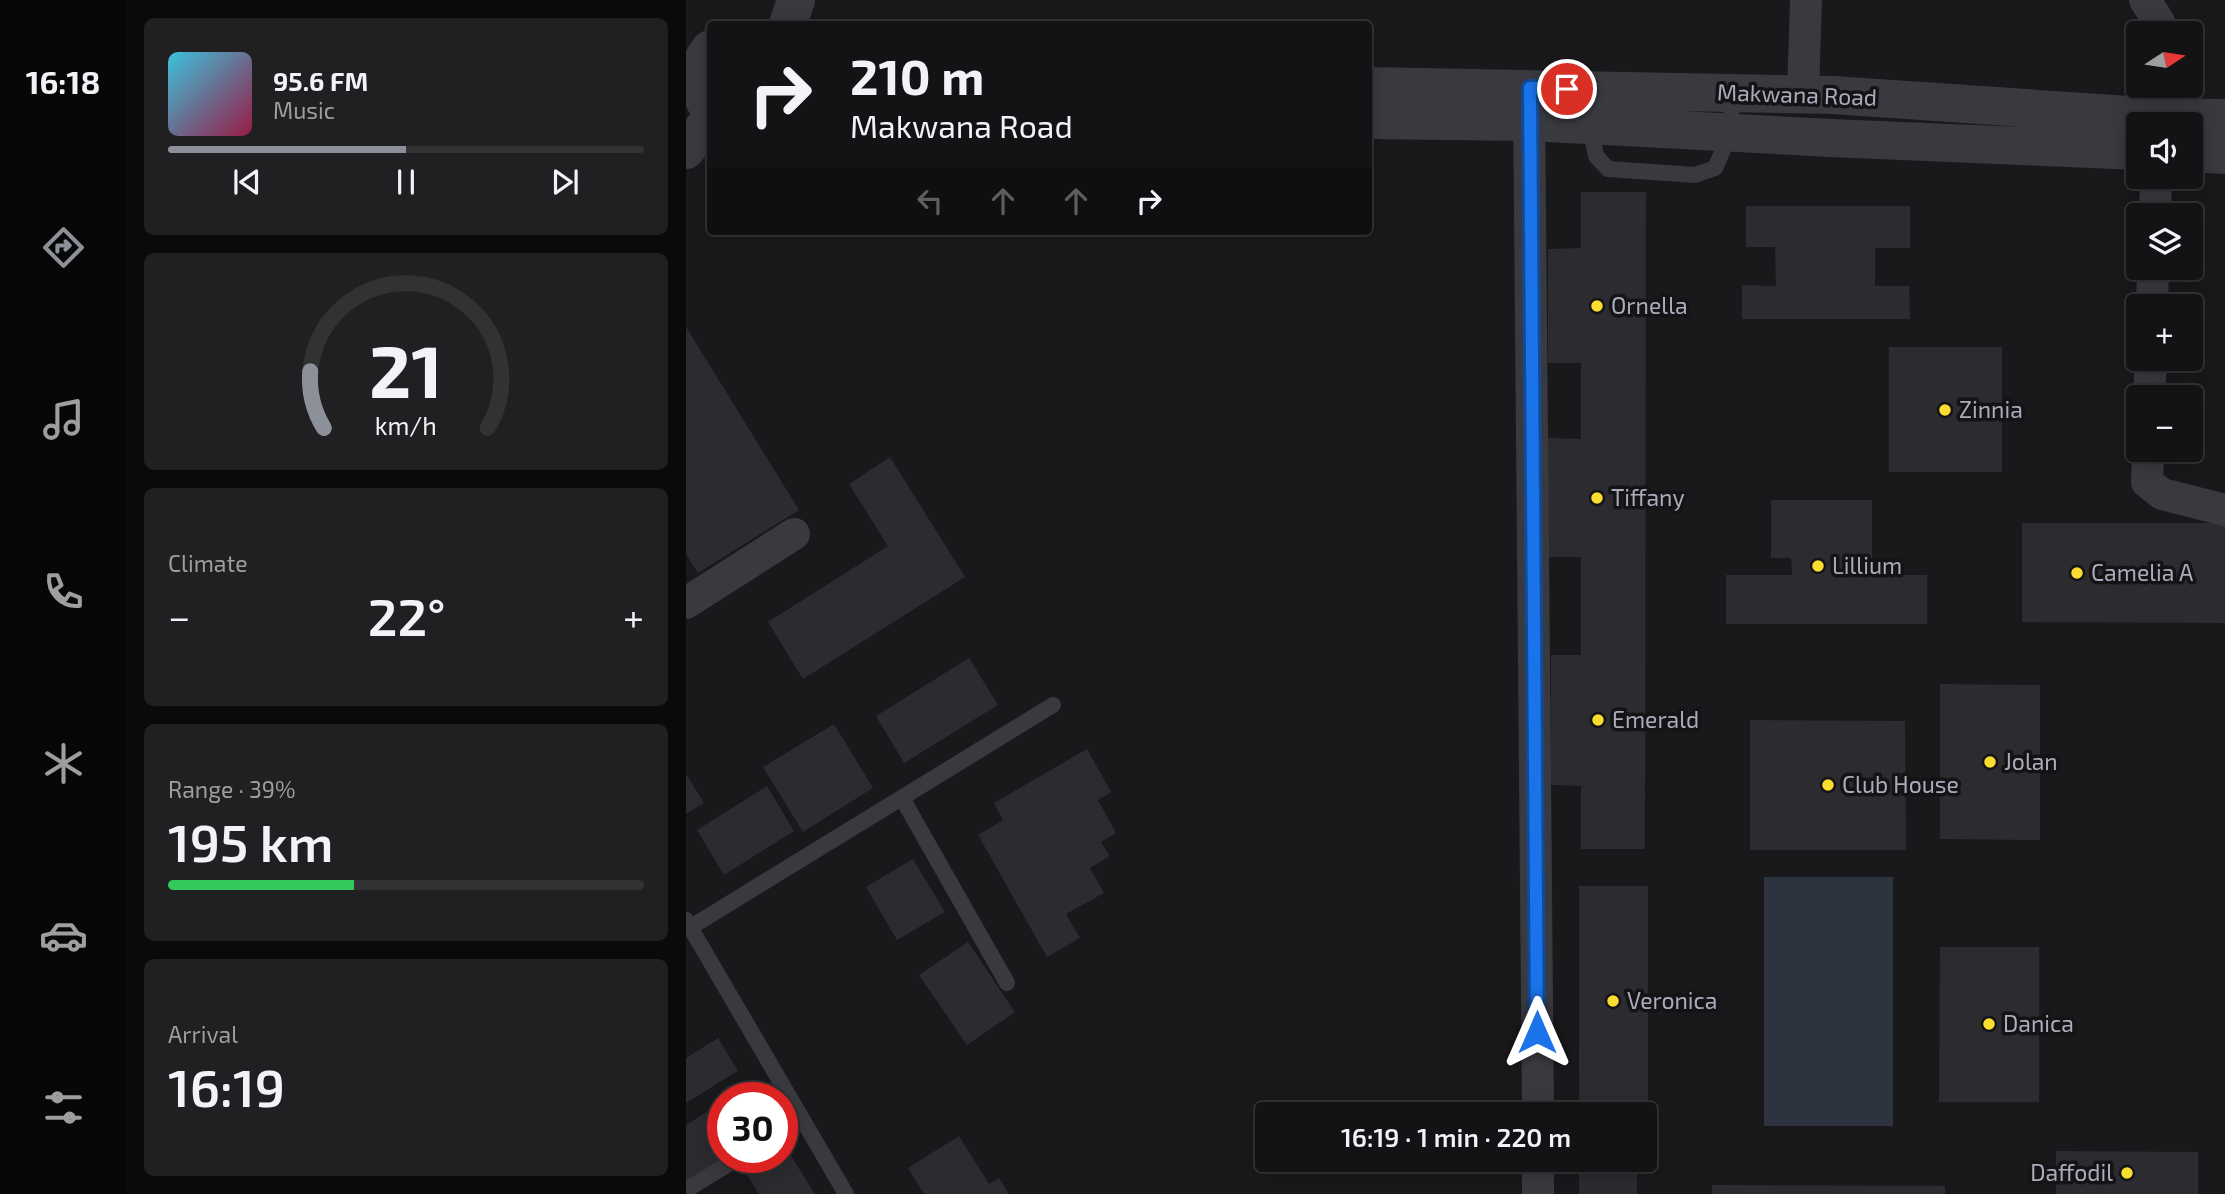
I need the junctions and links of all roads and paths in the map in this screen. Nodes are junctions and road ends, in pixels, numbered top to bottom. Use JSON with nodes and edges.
{"nodes":[{"id":1,"x":796,"y":0,"type":"edge"},
{"id":2,"x":1806,"y":0,"type":"edge"},
{"id":3,"x":2144,"y":0,"type":"edge"},
{"id":4,"x":789,"y":21,"type":"edge"},
{"id":5,"x":2158,"y":21,"type":"edge"},
{"id":6,"x":700,"y":53,"type":"edge"},
{"id":7,"x":1372,"y":86,"type":"edge"},
{"id":8,"x":1734,"y":92,"type":"junction"},
{"id":9,"x":1818,"y":94,"type":"junction"},
{"id":10,"x":1529,"y":105,"type":"junction"},
{"id":11,"x":707,"y":106,"type":"edge"},
{"id":12,"x":1588,"y":108,"type":"junction"},
{"id":13,"x":2160,"y":109,"type":"edge"},
{"id":14,"x":2225,"y":118,"type":"edge"},
{"id":15,"x":1372,"y":120,"type":"edge"},
{"id":16,"x":707,"y":124,"type":"edge"},
{"id":17,"x":1729,"y":133,"type":"junction"},
{"id":18,"x":1830,"y":138,"type":"junction"},
{"id":19,"x":686,"y":150,"type":"edge"},
{"id":20,"x":2126,"y":150,"type":"edge"},
{"id":21,"x":2203,"y":154,"type":"edge"},
{"id":22,"x":2225,"y":155,"type":"edge"},
{"id":23,"x":2148,"y":462,"type":"edge"},
{"id":24,"x":2225,"y":510,"type":"edge"},
{"id":25,"x":794,"y":534,"type":"dead end"},
{"id":26,"x":686,"y":603,"type":"edge"},
{"id":27,"x":1053,"y":705,"type":"dead end"},
{"id":28,"x":902,"y":798,"type":"junction"},
{"id":29,"x":688,"y":924,"type":"edge"},
{"id":30,"x":1007,"y":983,"type":"dead end"},
{"id":31,"x":1538,"y":1102,"type":"edge"},
{"id":32,"x":802,"y":1119,"type":"junction"},
{"id":33,"x":798,"y":1121,"type":"edge"},
{"id":34,"x":1538,"y":1172,"type":"edge"},
{"id":35,"x":714,"y":1173,"type":"edge"},
{"id":36,"x":686,"y":1190,"type":"edge"},
{"id":37,"x":846,"y":1194,"type":"edge"},
{"id":38,"x":1538,"y":1194,"type":"edge"}],
"edges":[{"from":1,"to":4,"type":"street"},
{"from":2,"to":9,"type":"street"},
{"from":3,"to":5,"type":"street"},
{"from":6,"to":11,"type":"street"},
{"from":7,"to":10,"type":"street","name":"Makwana Road"},
{"from":8,"to":9,"type":"street","name":"Makwana Road"},
{"from":8,"to":12,"type":"street","name":"Makwana Road"},
{"from":8,"to":17,"type":"lane"},
{"from":9,"to":13,"type":"street","name":"Makwana Road"},
{"from":9,"to":18,"type":"street"},
{"from":10,"to":12,"type":"street","name":"Makwana Road"},
{"from":10,"to":15,"type":"street","name":"Makwana Road"},
{"from":10,"to":31,"type":"street"},
{"from":12,"to":17,"type":"street","name":"Makwana Road"},
{"from":13,"to":14,"type":"street","name":"Makwana Road"},
{"from":16,"to":19,"type":"street"},
{"from":17,"to":18,"type":"street","name":"Makwana Road"},
{"from":18,"to":20,"type":"street","name":"Makwana Road"},
{"from":21,"to":22,"type":"street"},
{"from":23,"to":24,"type":"street"},
{"from":25,"to":26,"type":"street"},
{"from":27,"to":28,"type":"lane"},
{"from":28,"to":29,"type":"lane"},
{"from":28,"to":30,"type":"lane"},
{"from":29,"to":32,"type":"lane"},
{"from":32,"to":33,"type":"lane"},
{"from":32,"to":37,"type":"lane"},
{"from":34,"to":38,"type":"street"},
{"from":35,"to":36,"type":"lane"}]}
